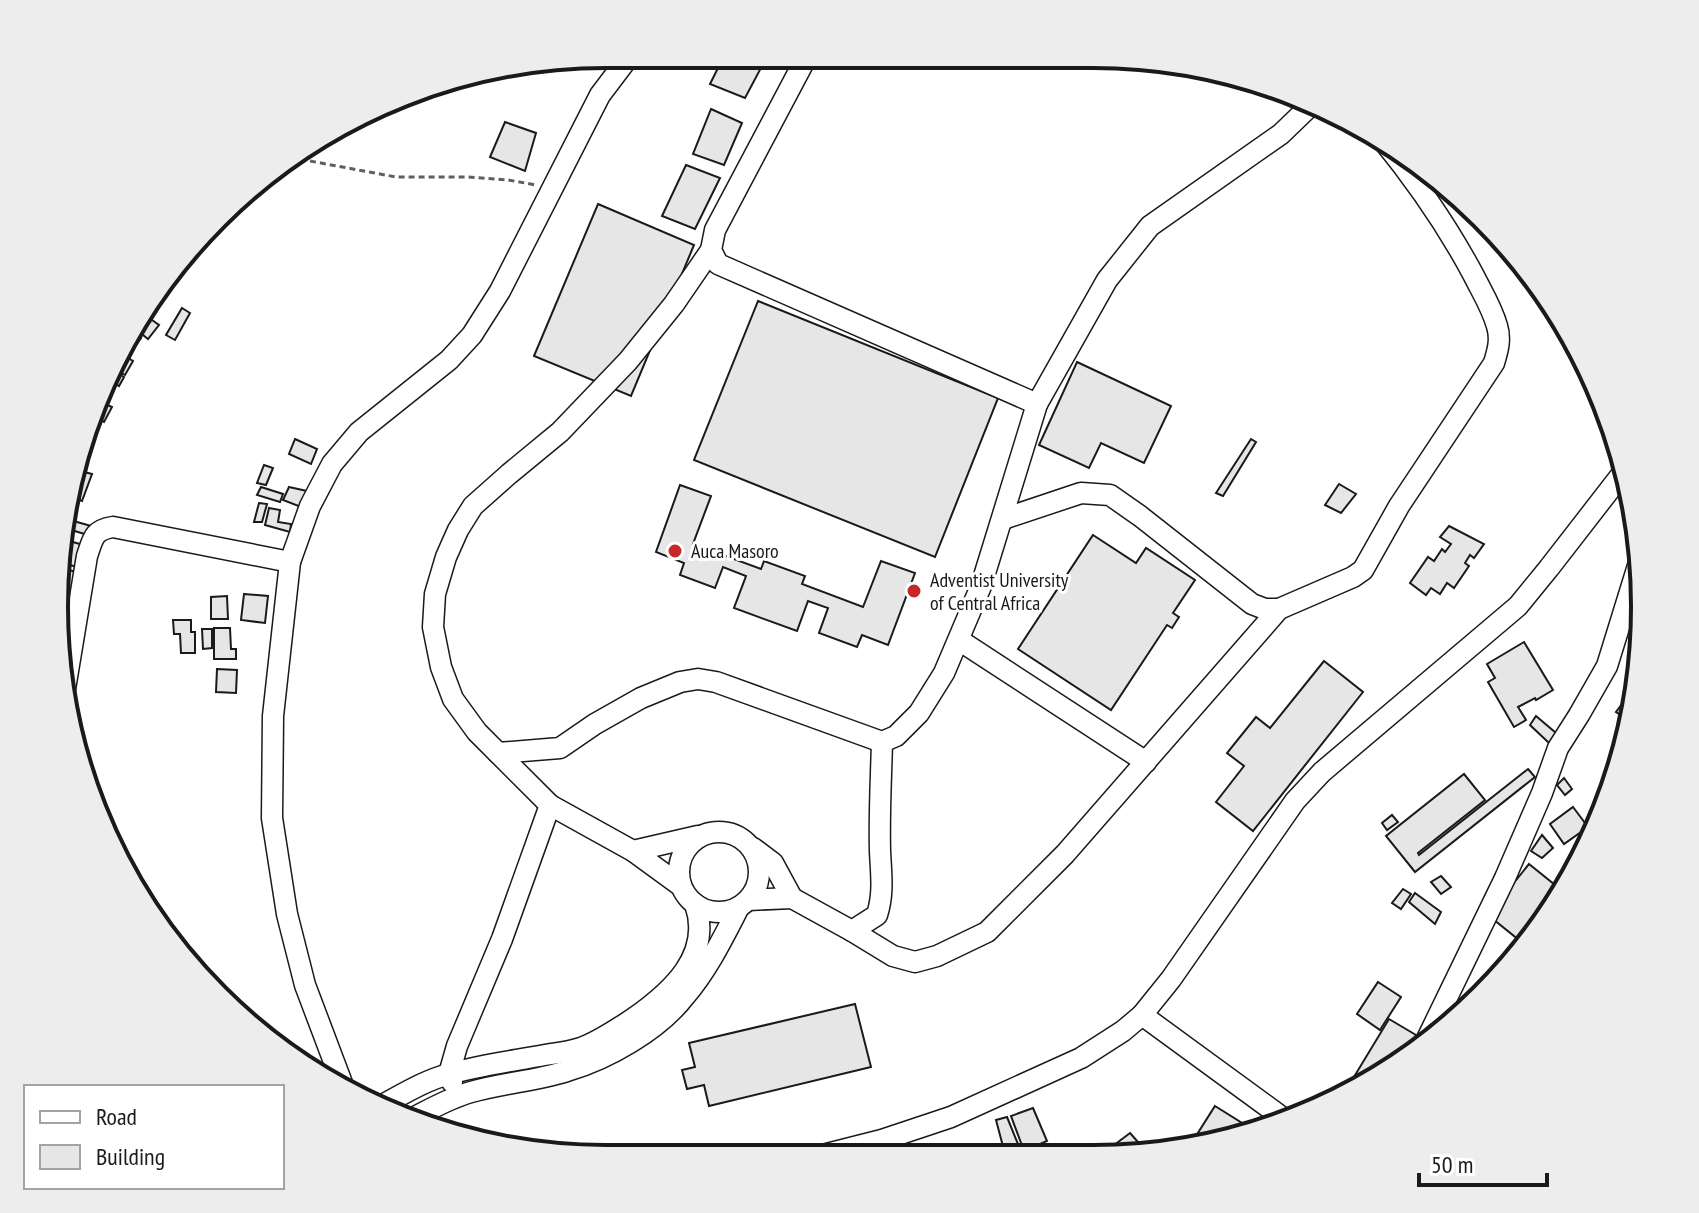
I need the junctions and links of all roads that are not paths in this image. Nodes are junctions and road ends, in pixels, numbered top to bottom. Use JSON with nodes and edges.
{"nodes":[{"id":1,"x":620,"y":68,"type":"edge"},
{"id":2,"x":801,"y":68,"type":"edge"},
{"id":3,"x":1304,"y":111,"type":"edge"},
{"id":4,"x":1404,"y":168,"type":"edge"},
{"id":5,"x":711,"y":250,"type":"junction"},
{"id":6,"x":1037,"y":404,"type":"junction"},
{"id":7,"x":1616,"y":481,"type":"edge"},
{"id":8,"x":1003,"y":519,"type":"junction"},
{"id":9,"x":290,"y":562,"type":"junction"},
{"id":10,"x":1631,"y":590,"type":"edge"},
{"id":11,"x":1279,"y":609,"type":"junction"},
{"id":12,"x":959,"y":640,"type":"junction"},
{"id":13,"x":71,"y":655,"type":"edge"},
{"id":14,"x":882,"y":742,"type":"junction"},
{"id":15,"x":498,"y":753,"type":"junction"},
{"id":16,"x":1146,"y":762,"type":"junction"},
{"id":17,"x":550,"y":805,"type":"junction"},
{"id":18,"x":698,"y":836,"type":"junction"},
{"id":19,"x":751,"y":847,"type":"junction"},
{"id":20,"x":633,"y":851,"type":"junction"},
{"id":21,"x":681,"y":886,"type":"junction"},
{"id":22,"x":792,"y":898,"type":"junction"},
{"id":23,"x":744,"y":903,"type":"junction"},
{"id":24,"x":695,"y":904,"type":"junction"},
{"id":25,"x":852,"y":931,"type":"junction"},
{"id":26,"x":1142,"y":1015,"type":"junction"},
{"id":27,"x":1436,"y":1021,"type":"edge"},
{"id":28,"x":338,"y":1074,"type":"edge"},
{"id":29,"x":449,"y":1074,"type":"junction"},
{"id":30,"x":457,"y":1097,"type":"junction"},
{"id":31,"x":392,"y":1100,"type":"edge"},
{"id":32,"x":424,"y":1113,"type":"edge"},
{"id":33,"x":1276,"y":1113,"type":"edge"},
{"id":34,"x":862,"y":1145,"type":"edge"}],
"edges":[{"from":1,"to":9,"type":"street"},
{"from":2,"to":5,"type":"street"},
{"from":3,"to":6,"type":"street"},
{"from":4,"to":11,"type":"street"},
{"from":5,"to":6,"type":"street"},
{"from":5,"to":15,"type":"street"},
{"from":6,"to":8,"type":"street"},
{"from":7,"to":26,"type":"street"},
{"from":8,"to":11,"type":"street"},
{"from":8,"to":12,"type":"street"},
{"from":9,"to":13,"type":"street"},
{"from":9,"to":28,"type":"street"},
{"from":10,"to":27,"type":"street"},
{"from":11,"to":16,"type":"street"},
{"from":12,"to":14,"type":"street"},
{"from":12,"to":16,"type":"street"},
{"from":14,"to":15,"type":"street"},
{"from":14,"to":25,"type":"street"},
{"from":15,"to":17,"type":"street"},
{"from":16,"to":25,"type":"street"},
{"from":17,"to":20,"type":"street"},
{"from":17,"to":29,"type":"street"},
{"from":18,"to":19,"type":"street"},
{"from":18,"to":20,"type":"street"},
{"from":18,"to":21,"type":"street"},
{"from":19,"to":22,"type":"street"},
{"from":19,"to":23,"type":"street"},
{"from":20,"to":21,"type":"street"},
{"from":21,"to":24,"type":"street"},
{"from":22,"to":23,"type":"street"},
{"from":22,"to":25,"type":"street"},
{"from":23,"to":24,"type":"street"},
{"from":23,"to":30,"type":"street"},
{"from":24,"to":29,"type":"street"},
{"from":26,"to":33,"type":"street"},
{"from":26,"to":34,"type":"street"},
{"from":29,"to":30,"type":"street"},
{"from":29,"to":31,"type":"street"},
{"from":30,"to":32,"type":"street"}]}
